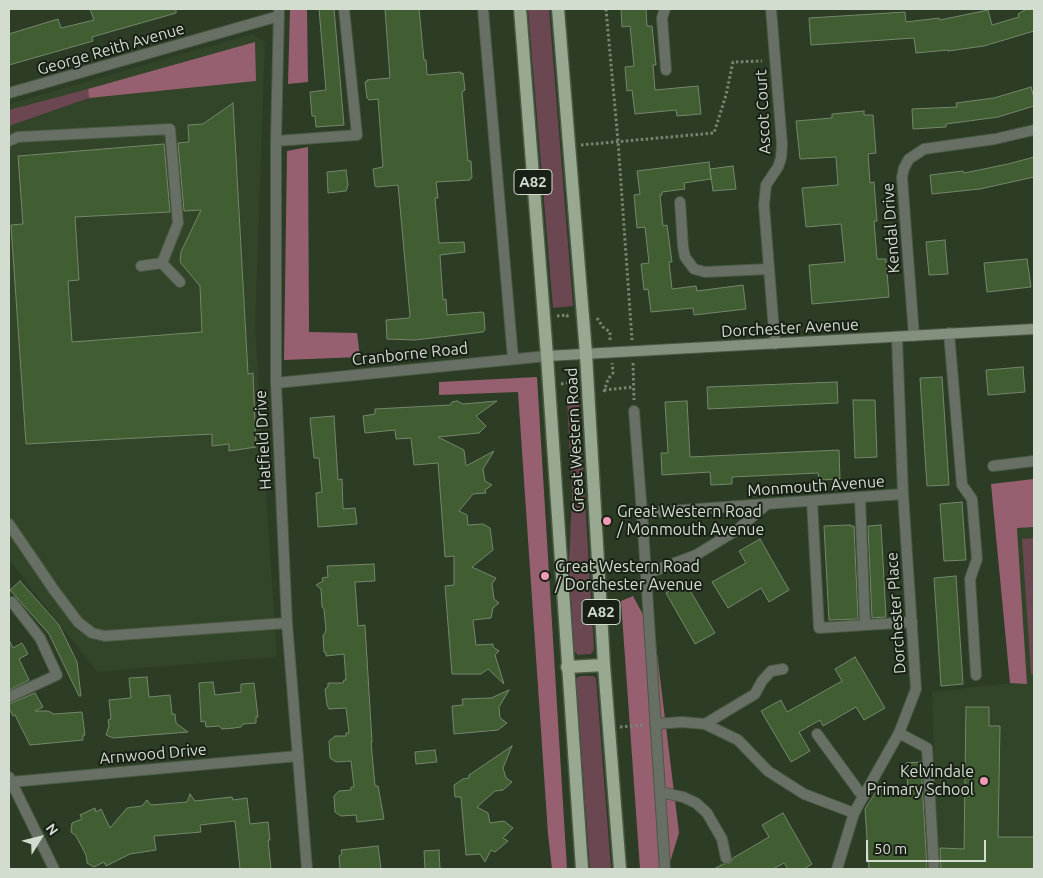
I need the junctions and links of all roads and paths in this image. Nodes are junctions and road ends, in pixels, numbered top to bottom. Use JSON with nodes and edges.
{"nodes":[{"id":1,"x":344,"y":9,"type":"edge"},
{"id":2,"x":483,"y":9,"type":"edge"},
{"id":3,"x":520,"y":9,"type":"edge"},
{"id":4,"x":558,"y":9,"type":"edge"},
{"id":5,"x":606,"y":9,"type":"edge"},
{"id":6,"x":665,"y":9,"type":"edge"},
{"id":7,"x":771,"y":9,"type":"edge"},
{"id":8,"x":279,"y":12,"type":"edge"},
{"id":9,"x":776,"y":60,"type":"junction"},
{"id":10,"x":666,"y":70,"type":"dead end"},
{"id":11,"x":9,"y":93,"type":"edge"},
{"id":12,"x":1034,"y":130,"type":"edge"},
{"id":13,"x":9,"y":140,"type":"edge"},
{"id":14,"x":276,"y":141,"type":"junction"},
{"id":15,"x":618,"y":142,"type":"junction"},
{"id":16,"x":570,"y":146,"type":"junction"},
{"id":17,"x":680,"y":202,"type":"dead end"},
{"id":18,"x":162,"y":263,"type":"junction"},
{"id":19,"x":141,"y":266,"type":"dead end"},
{"id":20,"x":769,"y":269,"type":"junction"},
{"id":21,"x":180,"y":282,"type":"dead end"},
{"id":22,"x":1034,"y":329,"type":"edge"},
{"id":23,"x":949,"y":333,"type":"junction"},
{"id":24,"x":914,"y":336,"type":"junction"},
{"id":25,"x":897,"y":338,"type":"junction"},
{"id":26,"x":775,"y":344,"type":"junction"},
{"id":27,"x":633,"y":352,"type":"junction"},
{"id":28,"x":586,"y":354,"type":"junction"},
{"id":29,"x":547,"y":356,"type":"junction"},
{"id":30,"x":514,"y":359,"type":"junction"},
{"id":31,"x":276,"y":383,"type":"junction"},
{"id":32,"x":549,"y":386,"type":"junction"},
{"id":33,"x":633,"y":387,"type":"junction"},
{"id":34,"x":588,"y":391,"type":"junction"},
{"id":35,"x":634,"y":411,"type":"joint"},
{"id":36,"x":1034,"y":461,"type":"edge"},
{"id":37,"x":993,"y":466,"type":"dead end"},
{"id":38,"x":903,"y":494,"type":"junction"},
{"id":39,"x":860,"y":497,"type":"junction"},
{"id":40,"x":812,"y":501,"type":"junction"},
{"id":41,"x":767,"y":504,"type":"junction"},
{"id":42,"x":642,"y":513,"type":"junction"},
{"id":43,"x":9,"y":524,"type":"edge"},
{"id":44,"x":646,"y":574,"type":"junction"},
{"id":45,"x":12,"y":602,"type":"dead end"},
{"id":46,"x":912,"y":622,"type":"junction"},
{"id":47,"x":287,"y":623,"type":"junction"},
{"id":48,"x":865,"y":625,"type":"junction"},
{"id":49,"x":604,"y":664,"type":"junction"},
{"id":50,"x":567,"y":667,"type":"junction"},
{"id":51,"x":783,"y":668,"type":"dead end"},
{"id":52,"x":976,"y":675,"type":"dead end"},
{"id":53,"x":9,"y":697,"type":"edge"},
{"id":54,"x":655,"y":724,"type":"junction"},
{"id":55,"x":704,"y":724,"type":"junction"},
{"id":56,"x":609,"y":728,"type":"junction"},
{"id":57,"x":899,"y":733,"type":"junction"},
{"id":58,"x":818,"y":734,"type":"dead end"},
{"id":59,"x":298,"y":756,"type":"junction"},
{"id":60,"x":10,"y":780,"type":"edge"},
{"id":61,"x":660,"y":792,"type":"junction"},
{"id":62,"x":863,"y":797,"type":"junction"},
{"id":63,"x":854,"y":813,"type":"junction"},
{"id":64,"x":726,"y":858,"type":"dead end"},
{"id":65,"x":54,"y":869,"type":"edge"},
{"id":66,"x":308,"y":869,"type":"edge"},
{"id":67,"x":582,"y":869,"type":"edge"},
{"id":68,"x":620,"y":869,"type":"edge"},
{"id":69,"x":665,"y":869,"type":"edge"},
{"id":70,"x":837,"y":869,"type":"edge"},
{"id":71,"x":934,"y":869,"type":"edge"}],
"edges":[{"from":1,"to":14,"type":"street"},
{"from":2,"to":30,"type":"street"},
{"from":3,"to":29,"type":"main road","name":"Great Western Road","number":"A82"},
{"from":4,"to":16,"type":"main road","name":"Great Western Road","number":"A82"},
{"from":5,"to":15,"type":"path"},
{"from":6,"to":10,"type":"street"},
{"from":7,"to":9,"type":"street","name":"Ascot Court"},
{"from":8,"to":11,"type":"street","name":"George Reith Avenue"},
{"from":8,"to":14,"type":"street","name":"Hatfield Drive"},
{"from":9,"to":15,"type":"path"},
{"from":9,"to":20,"type":"street","name":"Ascot Court"},
{"from":12,"to":24,"type":"street","name":"Kendal Drive"},
{"from":13,"to":18,"type":"street"},
{"from":14,"to":31,"type":"street","name":"Hatfield Drive"},
{"from":15,"to":16,"type":"path"},
{"from":15,"to":27,"type":"path"},
{"from":16,"to":28,"type":"main road","name":"Great Western Road","number":"A82"},
{"from":17,"to":20,"type":"street"},
{"from":18,"to":19,"type":"street"},
{"from":18,"to":21,"type":"street"},
{"from":20,"to":26,"type":"street","name":"Ascot Court"},
{"from":22,"to":23,"type":"street","name":"Dorchester Avenue"},
{"from":23,"to":24,"type":"street","name":"Dorchester Avenue"},
{"from":23,"to":52,"type":"street"},
{"from":24,"to":25,"type":"street","name":"Dorchester Avenue"},
{"from":25,"to":26,"type":"street","name":"Dorchester Avenue"},
{"from":25,"to":38,"type":"street","name":"Dorchester Place"},
{"from":26,"to":27,"type":"street","name":"Dorchester Avenue"},
{"from":27,"to":28,"type":"street","name":"Dorchester Avenue"},
{"from":27,"to":33,"type":"path"},
{"from":28,"to":29,"type":"street","name":"Dorchester Avenue"},
{"from":28,"to":34,"type":"main road","name":"Great Western Road","number":"A82"},
{"from":29,"to":30,"type":"street","name":"Cranborne Road"},
{"from":29,"to":32,"type":"main road","name":"Great Western Road","number":"A82"},
{"from":30,"to":31,"type":"street","name":"Cranborne Road"},
{"from":31,"to":47,"type":"street","name":"Hatfield Drive"},
{"from":32,"to":34,"type":"path"},
{"from":32,"to":50,"type":"main road","name":"Great Western Road","number":"A82"},
{"from":33,"to":34,"type":"path"},
{"from":33,"to":35,"type":"path"},
{"from":34,"to":49,"type":"main road","name":"Great Western Road","number":"A82"},
{"from":35,"to":42,"type":"street"},
{"from":36,"to":37,"type":"street"},
{"from":38,"to":39,"type":"street","name":"Monmouth Avenue"},
{"from":38,"to":46,"type":"street","name":"Dorchester Place"},
{"from":39,"to":40,"type":"street","name":"Monmouth Avenue"},
{"from":39,"to":48,"type":"street"},
{"from":40,"to":41,"type":"street","name":"Monmouth Avenue"},
{"from":40,"to":48,"type":"street"},
{"from":41,"to":42,"type":"street","name":"Monmouth Avenue"},
{"from":41,"to":44,"type":"street"},
{"from":42,"to":44,"type":"street"},
{"from":43,"to":47,"type":"street"},
{"from":44,"to":54,"type":"street"},
{"from":45,"to":53,"type":"street"},
{"from":46,"to":48,"type":"street"},
{"from":46,"to":57,"type":"street","name":"Dorchester Place"},
{"from":47,"to":59,"type":"street","name":"Hatfield Drive"},
{"from":49,"to":50,"type":"main road"},
{"from":49,"to":56,"type":"main road","name":"Great Western Road","number":"A82"},
{"from":50,"to":67,"type":"main road","name":"Great Western Road","number":"A82"},
{"from":51,"to":55,"type":"street"},
{"from":54,"to":55,"type":"street"},
{"from":54,"to":56,"type":"path"},
{"from":54,"to":61,"type":"street"},
{"from":55,"to":63,"type":"street"},
{"from":56,"to":68,"type":"main road","name":"Great Western Road","number":"A82"},
{"from":57,"to":62,"type":"street","name":"Dorchester Place"},
{"from":57,"to":71,"type":"street"},
{"from":58,"to":62,"type":"street"},
{"from":59,"to":60,"type":"street","name":"Arnwood Drive"},
{"from":59,"to":66,"type":"street","name":"Hatfield Drive"},
{"from":60,"to":65,"type":"street"},
{"from":61,"to":64,"type":"street"},
{"from":61,"to":69,"type":"street"},
{"from":62,"to":63,"type":"street","name":"Dorchester Place"},
{"from":63,"to":70,"type":"street","name":"Dorchester Place"}]}
